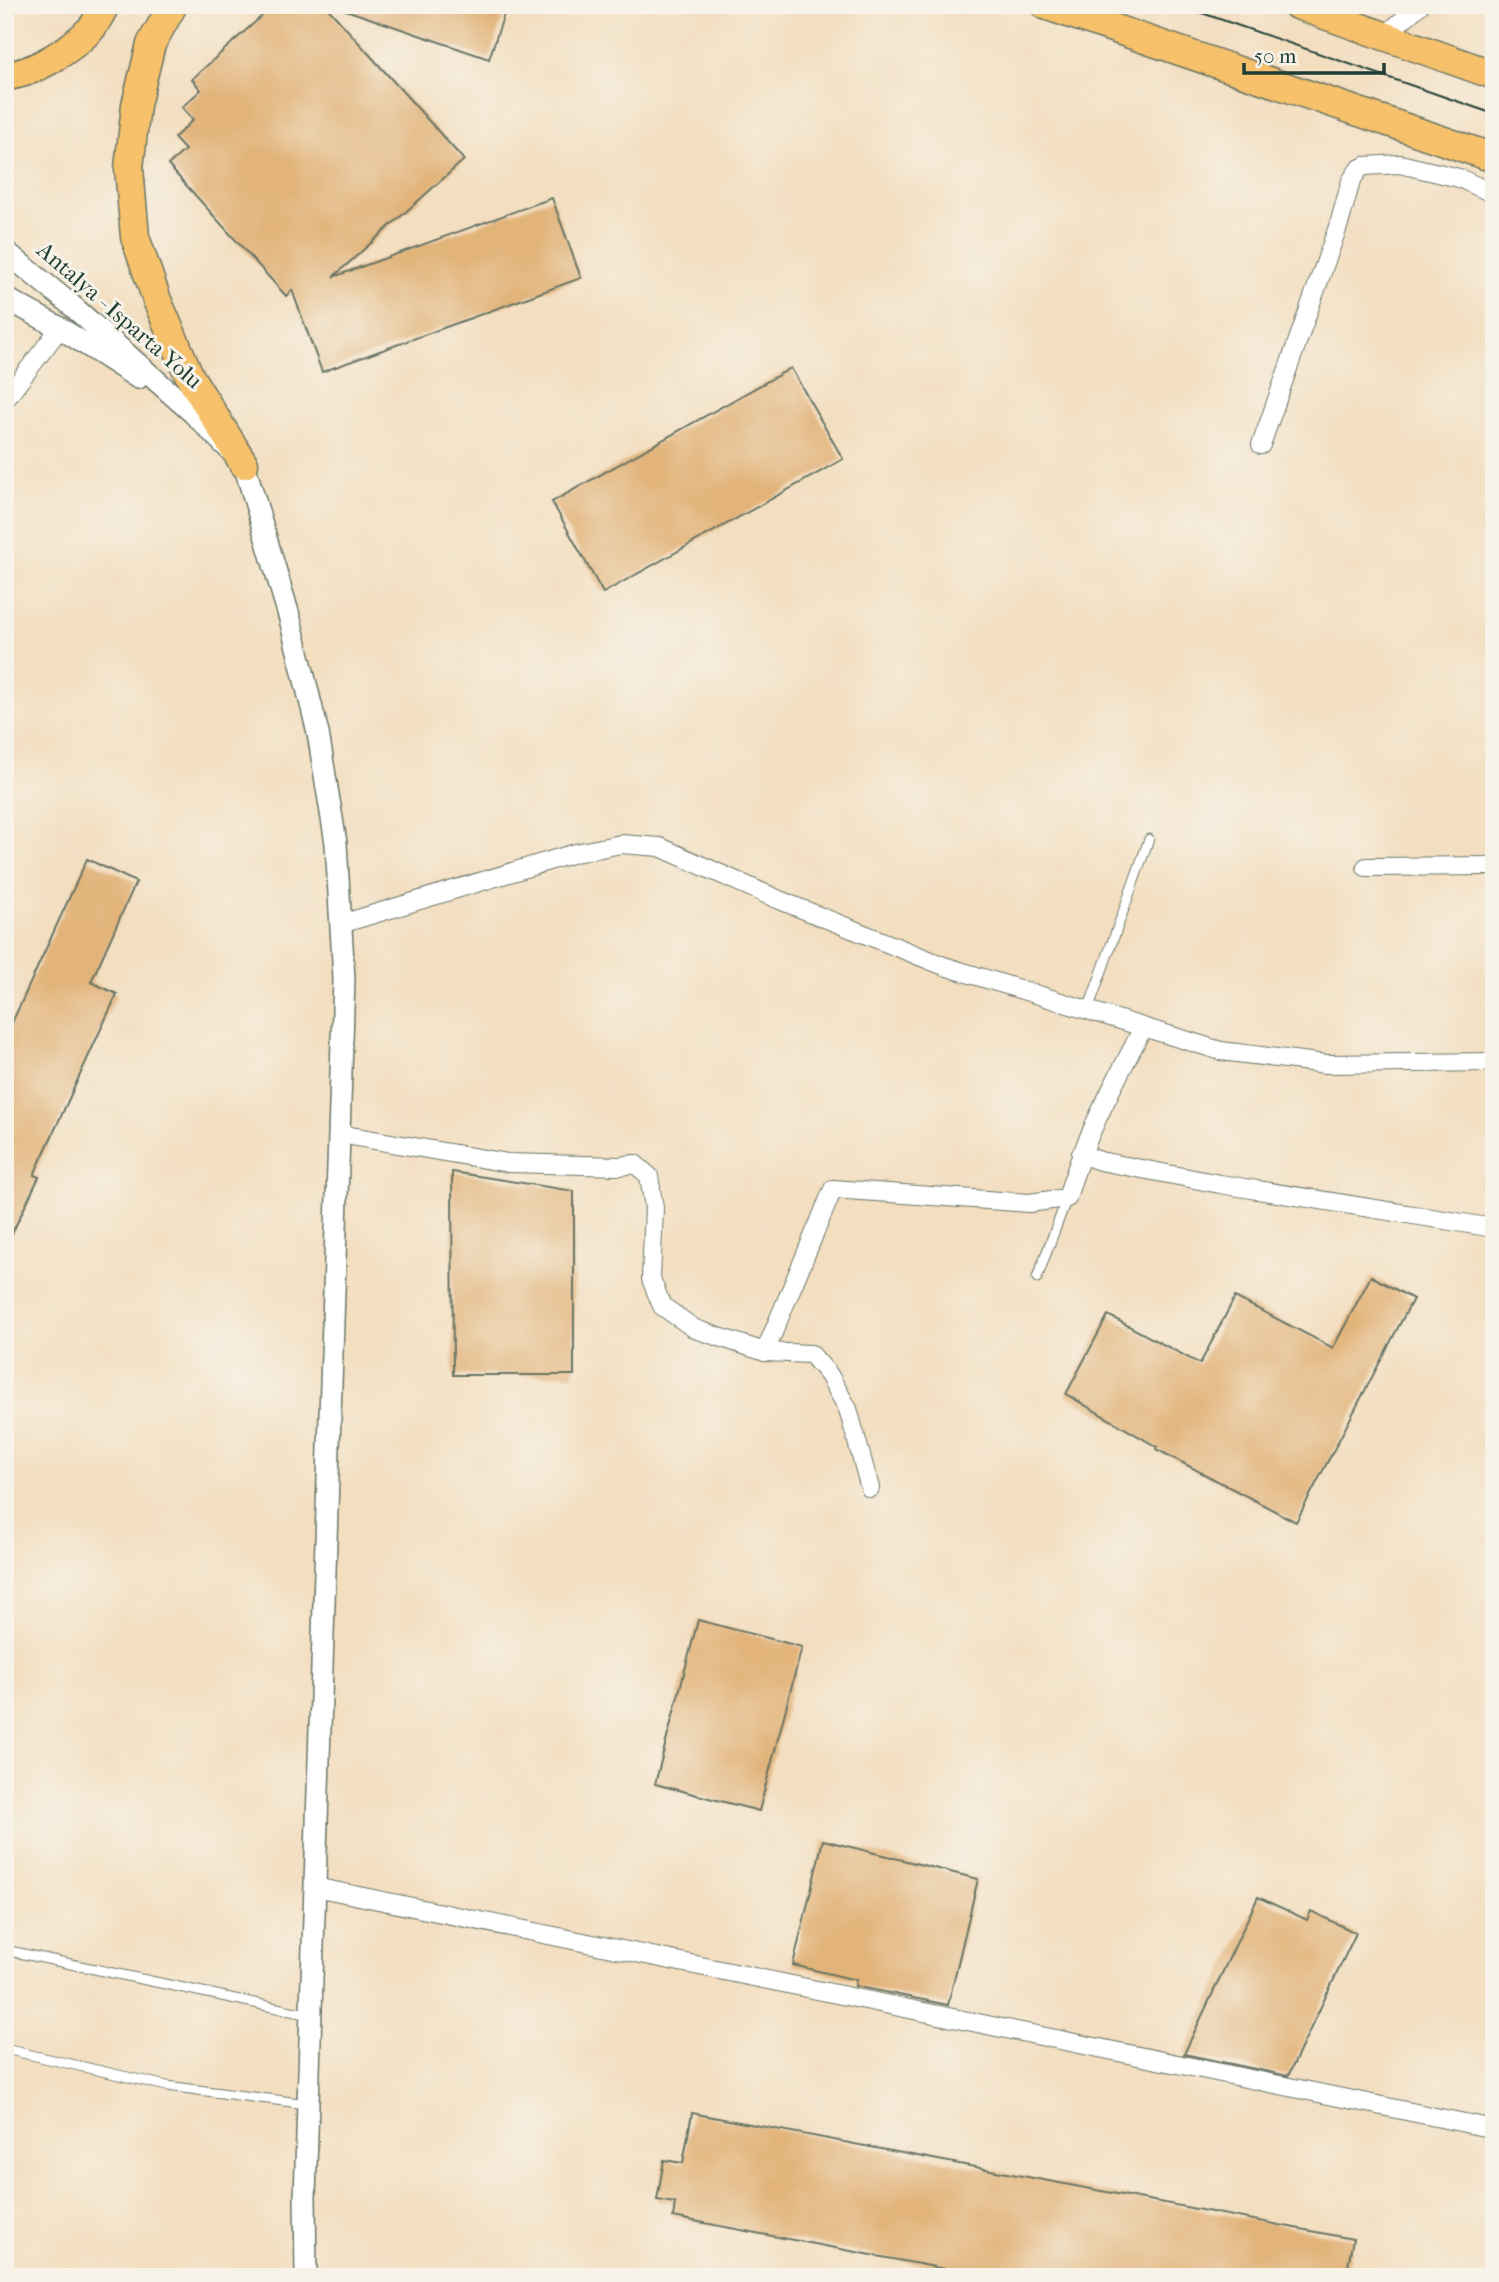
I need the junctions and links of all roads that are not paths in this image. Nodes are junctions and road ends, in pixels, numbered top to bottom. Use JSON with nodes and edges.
{"nodes":[{"id":1,"x":106,"y":5,"type":"edge"},
{"id":2,"x":173,"y":5,"type":"edge"},
{"id":3,"x":1045,"y":5,"type":"edge"},
{"id":4,"x":1297,"y":5,"type":"edge"},
{"id":5,"x":1420,"y":5,"type":"edge"},
{"id":6,"x":1482,"y":5,"type":"edge"},
{"id":7,"x":1494,"y":10,"type":"edge"},
{"id":8,"x":1383,"y":37,"type":"junction"},
{"id":9,"x":1494,"y":75,"type":"edge"},
{"id":10,"x":5,"y":76,"type":"edge"},
{"id":11,"x":1494,"y":158,"type":"edge"},
{"id":12,"x":1494,"y":194,"type":"edge"},
{"id":13,"x":5,"y":251,"type":"edge"},
{"id":14,"x":5,"y":298,"type":"edge"},
{"id":15,"x":60,"y":328,"type":"junction"},
{"id":16,"x":5,"y":400,"type":"edge"},
{"id":17,"x":192,"y":413,"type":"junction"},
{"id":18,"x":1261,"y":445,"type":"dead end"},
{"id":19,"x":244,"y":464,"type":"junction"},
{"id":20,"x":1149,"y":839,"type":"dead end"},
{"id":21,"x":1494,"y":866,"type":"edge"},
{"id":22,"x":1366,"y":867,"type":"dead end"},
{"id":23,"x":341,"y":924,"type":"junction"},
{"id":24,"x":1088,"y":1010,"type":"junction"},
{"id":25,"x":1143,"y":1028,"type":"junction"},
{"id":26,"x":1494,"y":1062,"type":"edge"},
{"id":27,"x":339,"y":1134,"type":"junction"},
{"id":28,"x":1081,"y":1154,"type":"junction"},
{"id":29,"x":1067,"y":1198,"type":"junction"},
{"id":30,"x":1494,"y":1228,"type":"edge"},
{"id":31,"x":1037,"y":1279,"type":"dead end"},
{"id":32,"x":765,"y":1352,"type":"junction"},
{"id":33,"x":870,"y":1488,"type":"dead end"},
{"id":34,"x":314,"y":1888,"type":"junction"},
{"id":35,"x":5,"y":1950,"type":"edge"},
{"id":36,"x":310,"y":2015,"type":"junction"},
{"id":37,"x":5,"y":2049,"type":"edge"},
{"id":38,"x":307,"y":2104,"type":"junction"},
{"id":39,"x":1494,"y":2129,"type":"edge"},
{"id":40,"x":306,"y":2277,"type":"edge"}],
"edges":[{"from":1,"to":10,"type":"highway"},
{"from":2,"to":19,"type":"highway"},
{"from":3,"to":11,"type":"highway"},
{"from":4,"to":8,"type":"highway"},
{"from":5,"to":8,"type":"street"},
{"from":6,"to":7,"type":"lane"},
{"from":8,"to":9,"type":"highway"},
{"from":12,"to":18,"type":"street"},
{"from":13,"to":17,"type":"street","name":"Antalya - Isparta Yolu"},
{"from":14,"to":15,"type":"street","name":"Antalya - Isparta Yolu"},
{"from":15,"to":16,"type":"street"},
{"from":15,"to":17,"type":"street","name":"Antalya - Isparta Yolu"},
{"from":17,"to":19,"type":"street"},
{"from":19,"to":23,"type":"street"},
{"from":20,"to":24,"type":"lane"},
{"from":21,"to":22,"type":"street"},
{"from":23,"to":24,"type":"street"},
{"from":23,"to":27,"type":"street"},
{"from":24,"to":25,"type":"street"},
{"from":25,"to":26,"type":"street"},
{"from":25,"to":28,"type":"street"},
{"from":27,"to":32,"type":"street"},
{"from":27,"to":34,"type":"street"},
{"from":28,"to":29,"type":"street"},
{"from":28,"to":30,"type":"street"},
{"from":29,"to":31,"type":"lane"},
{"from":29,"to":32,"type":"street"},
{"from":32,"to":33,"type":"street"},
{"from":34,"to":36,"type":"street"},
{"from":34,"to":39,"type":"street"},
{"from":35,"to":36,"type":"lane"},
{"from":36,"to":38,"type":"street"},
{"from":37,"to":38,"type":"lane"},
{"from":38,"to":40,"type":"street"}]}
